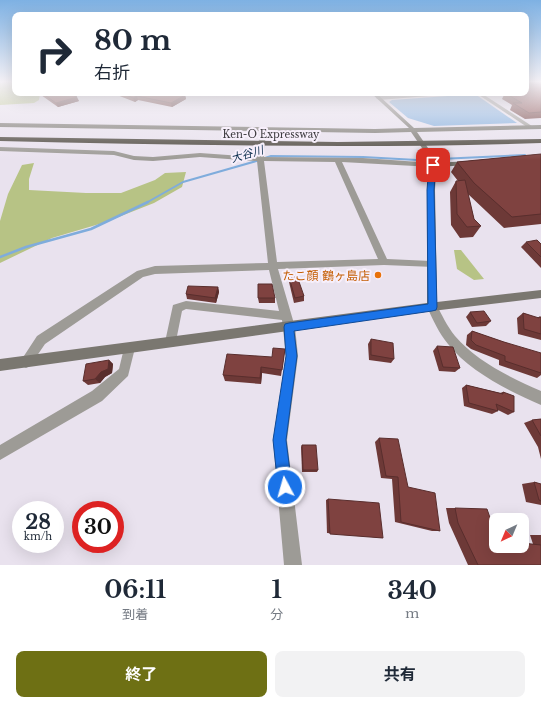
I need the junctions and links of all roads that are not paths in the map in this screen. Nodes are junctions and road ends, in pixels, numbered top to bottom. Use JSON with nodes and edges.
{"nodes":[{"id":1,"x":389,"y":107,"type":"edge"},
{"id":2,"x":500,"y":107,"type":"edge"},
{"id":3,"x":0,"y":125,"type":"edge"},
{"id":4,"x":532,"y":128,"type":"junction"},
{"id":5,"x":541,"y":128,"type":"edge"},
{"id":6,"x":263,"y":130,"type":"junction"},
{"id":7,"x":413,"y":130,"type":"junction"},
{"id":8,"x":0,"y":134,"type":"edge"},
{"id":9,"x":541,"y":136,"type":"edge"},
{"id":10,"x":0,"y":139,"type":"edge"},
{"id":11,"x":429,"y":141,"type":"junction"},
{"id":12,"x":541,"y":141,"type":"edge"},
{"id":13,"x":254,"y":142,"type":"junction"},
{"id":14,"x":0,"y":150,"type":"edge"},
{"id":15,"x":260,"y":159,"type":"junction"},
{"id":16,"x":338,"y":160,"type":"junction"},
{"id":17,"x":479,"y":163,"type":"edge"},
{"id":18,"x":433,"y":165,"type":"junction"},
{"id":19,"x":384,"y":262,"type":"junction"},
{"id":20,"x":431,"y":265,"type":"junction"},
{"id":21,"x":273,"y":267,"type":"junction"},
{"id":22,"x":541,"y":294,"type":"edge"},
{"id":23,"x":432,"y":307,"type":"junction"},
{"id":24,"x":287,"y":321,"type":"junction"},
{"id":25,"x":171,"y":342,"type":"junction"},
{"id":26,"x":129,"y":348,"type":"junction"},
{"id":27,"x":26,"y":362,"type":"junction"},
{"id":28,"x":0,"y":365,"type":"edge"},
{"id":29,"x":541,"y":398,"type":"edge"},
{"id":30,"x":0,"y":453,"type":"edge"},
{"id":31,"x":293,"y":565,"type":"edge"}],
"edges":[{"from":1,"to":7,"type":"street"},
{"from":2,"to":4,"type":"street"},
{"from":3,"to":6,"type":"street"},
{"from":4,"to":5,"type":"street"},
{"from":4,"to":7,"type":"street"},
{"from":6,"to":7,"type":"street"},
{"from":6,"to":15,"type":"street"},
{"from":7,"to":18,"type":"street"},
{"from":8,"to":13,"type":"highway","name":"Ken-O Expressway"},
{"from":9,"to":11,"type":"highway","name":"Ken-O Expressway"},
{"from":10,"to":13,"type":"highway","name":"Ken-O Expressway"},
{"from":11,"to":12,"type":"highway","name":"Ken-O Expressway"},
{"from":11,"to":13,"type":"highway","name":"Ken-O Expressway"},
{"from":14,"to":15,"type":"street"},
{"from":15,"to":16,"type":"street"},
{"from":15,"to":21,"type":"street"},
{"from":16,"to":18,"type":"street"},
{"from":16,"to":19,"type":"street"},
{"from":17,"to":18,"type":"street"},
{"from":18,"to":20,"type":"street"},
{"from":19,"to":20,"type":"street"},
{"from":19,"to":21,"type":"street"},
{"from":20,"to":23,"type":"street"},
{"from":21,"to":24,"type":"street"},
{"from":21,"to":27,"type":"street"},
{"from":22,"to":23,"type":"street"},
{"from":23,"to":24,"type":"street"},
{"from":23,"to":29,"type":"street"},
{"from":24,"to":25,"type":"street"},
{"from":24,"to":25,"type":"street"},
{"from":24,"to":31,"type":"street"},
{"from":25,"to":26,"type":"street"},
{"from":26,"to":27,"type":"street"},
{"from":26,"to":30,"type":"street"},
{"from":27,"to":28,"type":"street"}]}
